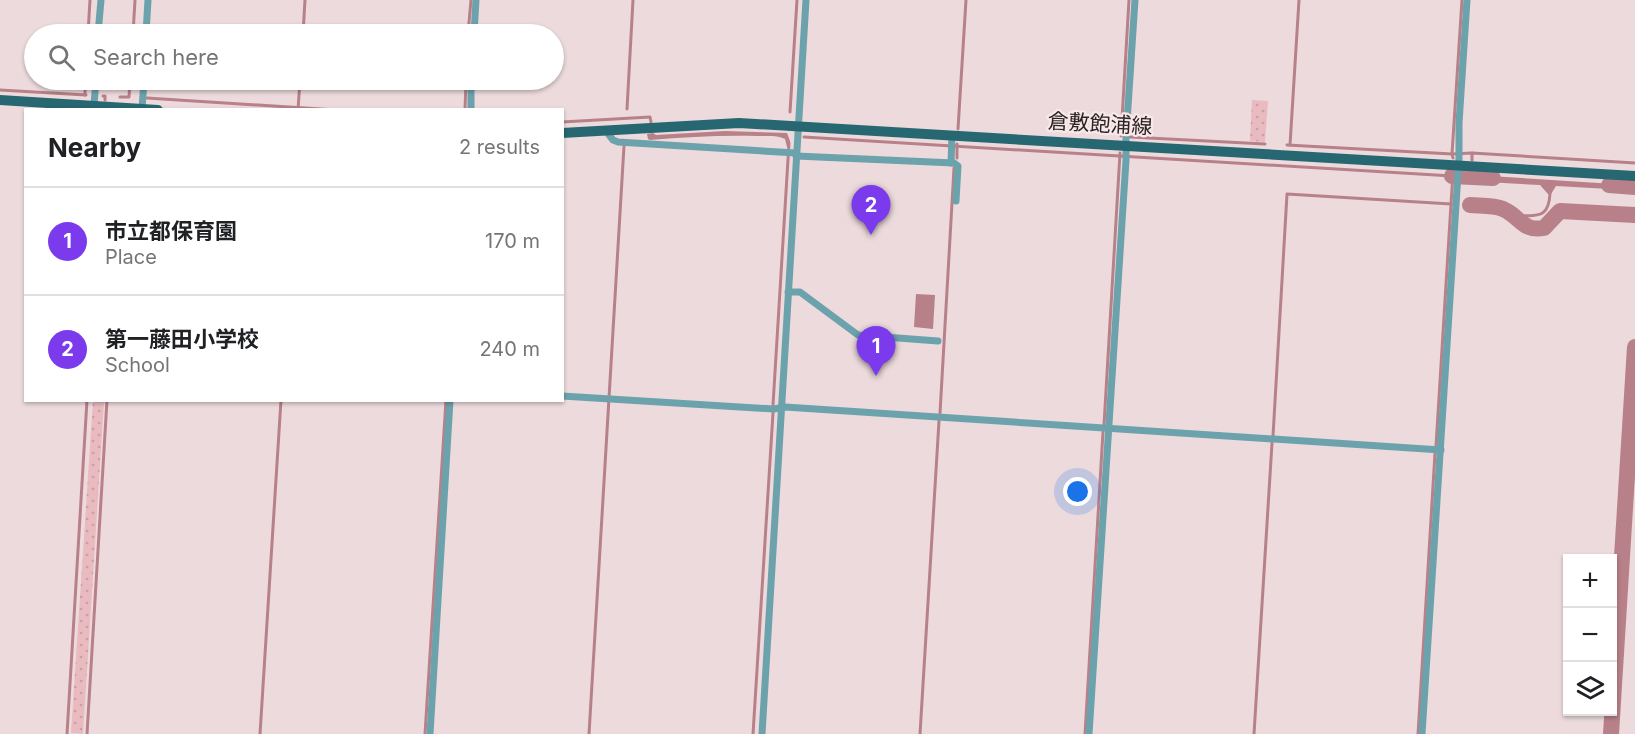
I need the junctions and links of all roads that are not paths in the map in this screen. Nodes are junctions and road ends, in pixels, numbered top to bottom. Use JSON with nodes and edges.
{"nodes":[{"id":1,"x":100,"y":0,"type":"edge"},
{"id":2,"x":148,"y":0,"type":"edge"},
{"id":3,"x":476,"y":0,"type":"edge"},
{"id":4,"x":806,"y":0,"type":"edge"},
{"id":5,"x":1135,"y":0,"type":"edge"},
{"id":6,"x":1467,"y":0,"type":"edge"},
{"id":7,"x":99,"y":24,"type":"edge"},
{"id":8,"x":147,"y":24,"type":"edge"},
{"id":9,"x":475,"y":24,"type":"edge"},
{"id":10,"x":95,"y":90,"type":"edge"},
{"id":11,"x":143,"y":90,"type":"edge"},
{"id":12,"x":471,"y":90,"type":"edge"},
{"id":13,"x":0,"y":100,"type":"edge"},
{"id":14,"x":94,"y":105,"type":"junction"},
{"id":15,"x":142,"y":108,"type":"edge"},
{"id":16,"x":471,"y":108,"type":"edge"},
{"id":17,"x":798,"y":126,"type":"junction"},
{"id":18,"x":606,"y":131,"type":"junction"},
{"id":19,"x":564,"y":133,"type":"edge"},
{"id":20,"x":952,"y":143,"type":"junction"},
{"id":21,"x":792,"y":153,"type":"junction"},
{"id":22,"x":1126,"y":153,"type":"junction"},
{"id":23,"x":951,"y":163,"type":"junction"},
{"id":24,"x":1458,"y":165,"type":"junction"},
{"id":25,"x":1635,"y":176,"type":"edge"},
{"id":26,"x":956,"y":201,"type":"dead end"},
{"id":27,"x":788,"y":292,"type":"junction"},
{"id":28,"x":938,"y":342,"type":"dead end"},
{"id":29,"x":564,"y":396,"type":"edge"},
{"id":30,"x":450,"y":402,"type":"edge"},
{"id":31,"x":781,"y":409,"type":"junction"},
{"id":32,"x":1109,"y":428,"type":"junction"},
{"id":33,"x":1440,"y":450,"type":"junction"},
{"id":34,"x":430,"y":734,"type":"edge"},
{"id":35,"x":762,"y":734,"type":"edge"},
{"id":36,"x":1089,"y":734,"type":"edge"},
{"id":37,"x":1422,"y":734,"type":"edge"}],
"edges":[{"from":1,"to":7,"type":"street"},
{"from":2,"to":8,"type":"street"},
{"from":3,"to":9,"type":"street"},
{"from":4,"to":17,"type":"street"},
{"from":5,"to":22,"type":"street"},
{"from":6,"to":24,"type":"street"},
{"from":10,"to":14,"type":"street"},
{"from":11,"to":15,"type":"street"},
{"from":12,"to":16,"type":"street"},
{"from":13,"to":14,"type":"main road"},
{"from":14,"to":15,"type":"main road"},
{"from":17,"to":18,"type":"main road","name":"倉敷飽浦線"},
{"from":17,"to":20,"type":"main road","name":"倉敷飽浦線"},
{"from":17,"to":21,"type":"street"},
{"from":18,"to":19,"type":"main road","name":"倉敷飽浦線"},
{"from":18,"to":21,"type":"street"},
{"from":20,"to":22,"type":"main road","name":"倉敷飽浦線"},
{"from":20,"to":23,"type":"street"},
{"from":21,"to":23,"type":"street"},
{"from":21,"to":27,"type":"street"},
{"from":22,"to":24,"type":"main road","name":"倉敷飽浦線"},
{"from":22,"to":32,"type":"street"},
{"from":23,"to":26,"type":"street"},
{"from":24,"to":25,"type":"main road","name":"倉敷飽浦線"},
{"from":24,"to":33,"type":"street"},
{"from":27,"to":28,"type":"street"},
{"from":27,"to":31,"type":"street"},
{"from":29,"to":31,"type":"street"},
{"from":30,"to":34,"type":"street"},
{"from":31,"to":32,"type":"street"},
{"from":31,"to":35,"type":"street"},
{"from":32,"to":33,"type":"street"},
{"from":32,"to":36,"type":"street"},
{"from":33,"to":37,"type":"street"}]}
